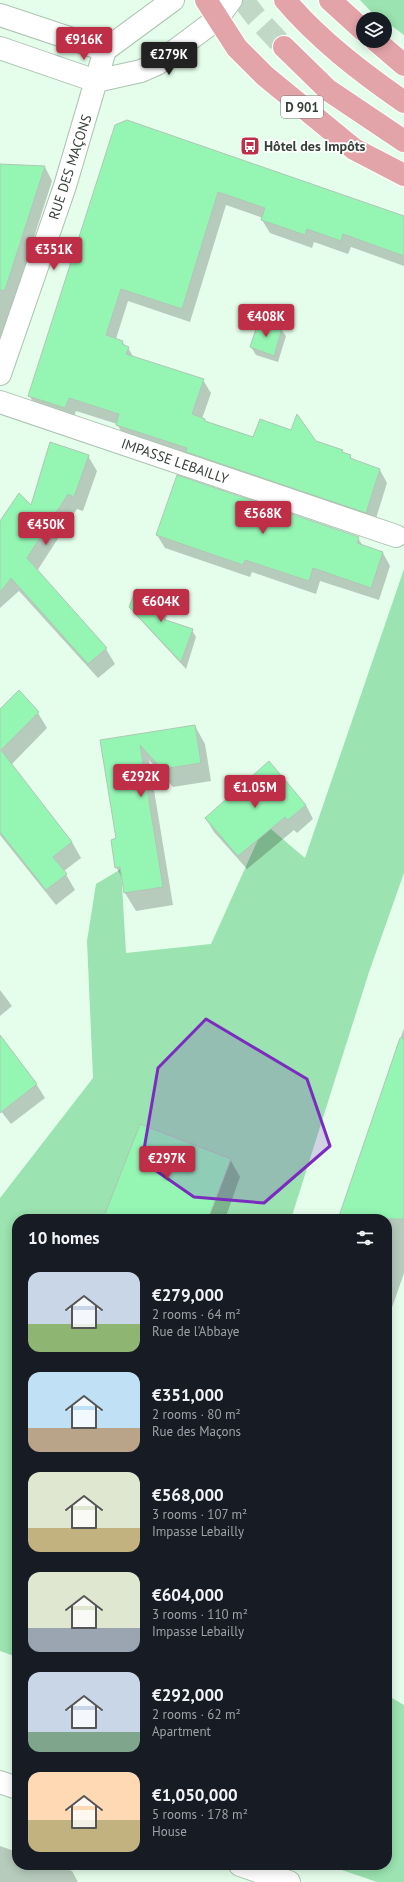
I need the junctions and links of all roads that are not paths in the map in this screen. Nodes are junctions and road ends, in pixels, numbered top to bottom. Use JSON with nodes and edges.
{"nodes":[{"id":1,"x":173,"y":0,"type":"edge"},
{"id":2,"x":206,"y":0,"type":"edge"},
{"id":3,"x":231,"y":0,"type":"edge"},
{"id":4,"x":285,"y":0,"type":"edge"},
{"id":5,"x":330,"y":0,"type":"edge"},
{"id":6,"x":0,"y":15,"type":"edge"},
{"id":7,"x":217,"y":19,"type":"junction"},
{"id":8,"x":356,"y":24,"type":"edge"},
{"id":9,"x":284,"y":47,"type":"tunnel mouth"},
{"id":10,"x":0,"y":48,"type":"edge"},
{"id":11,"x":384,"y":48,"type":"edge"},
{"id":12,"x":105,"y":50,"type":"junction"},
{"id":13,"x":404,"y":65,"type":"edge"},
{"id":14,"x":96,"y":82,"type":"junction"},
{"id":15,"x":404,"y":102,"type":"edge"},
{"id":16,"x":404,"y":141,"type":"edge"},
{"id":17,"x":404,"y":176,"type":"edge"},
{"id":18,"x":0,"y":374,"type":"edge"},
{"id":19,"x":0,"y":402,"type":"edge"},
{"id":20,"x":396,"y":536,"type":"dead end"},
{"id":21,"x":0,"y":1782,"type":"edge"},
{"id":22,"x":12,"y":1786,"type":"edge"},
{"id":23,"x":254,"y":1870,"type":"edge"},
{"id":24,"x":289,"y":1882,"type":"edge"}],
"edges":[{"from":1,"to":12,"type":"main road"},
{"from":2,"to":7,"type":"main road","number":"D 901"},
{"from":3,"to":7,"type":"main road"},
{"from":4,"to":15,"type":"main road"},
{"from":5,"to":8,"type":"main road"},
{"from":6,"to":12,"type":"main road"},
{"from":7,"to":14,"type":"main road"},
{"from":7,"to":17,"type":"main road","number":"D 901"},
{"from":9,"to":16,"type":"main road","number":"D 901"},
{"from":10,"to":14,"type":"main road"},
{"from":11,"to":13,"type":"main road"},
{"from":12,"to":14,"type":"main road","name":"RUE DES MAÇONS"},
{"from":14,"to":18,"type":"main road","name":"RUE DES MAÇONS"},
{"from":19,"to":20,"type":"main road","name":"IMPASSE LEBAILLY"},
{"from":21,"to":22,"type":"main road"},
{"from":23,"to":24,"type":"main road"}]}
